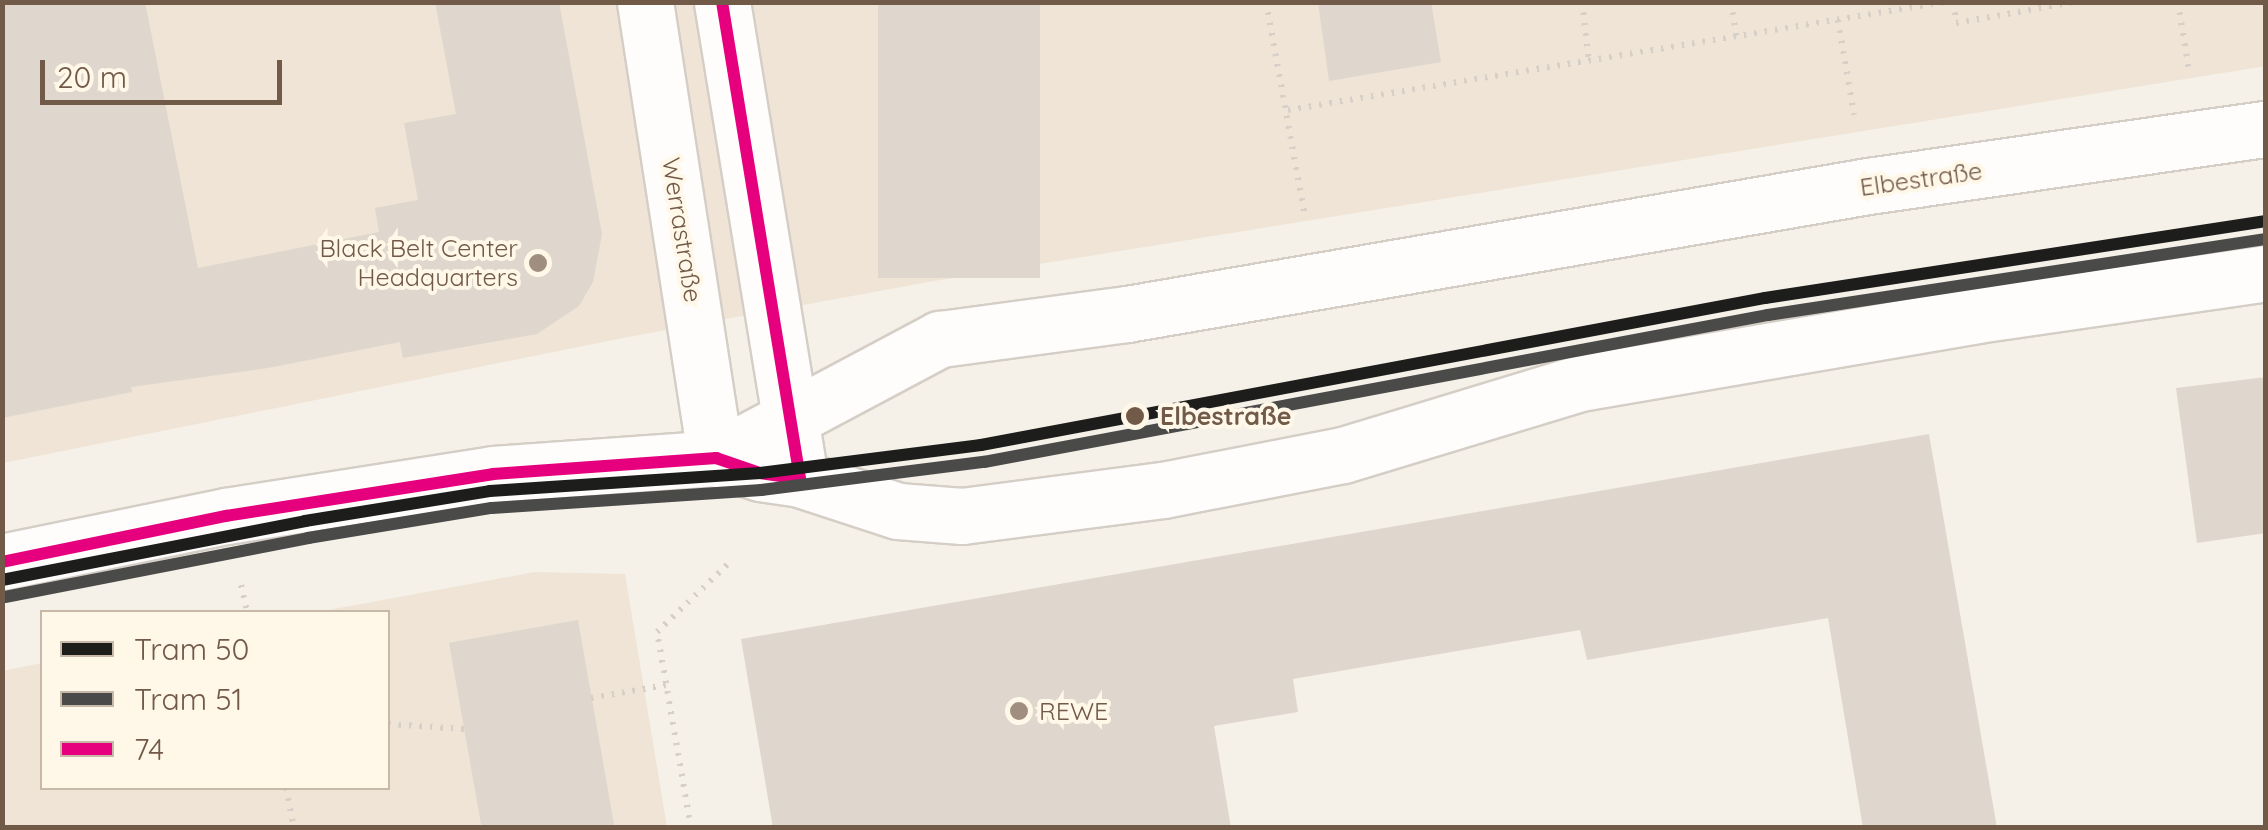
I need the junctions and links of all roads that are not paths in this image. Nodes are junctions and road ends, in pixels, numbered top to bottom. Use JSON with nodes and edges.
{"nodes":[{"id":1,"x":646,"y":2,"type":"edge"},
{"id":2,"x":722,"y":2,"type":"edge"},
{"id":3,"x":2266,"y":128,"type":"edge"},
{"id":4,"x":2266,"y":274,"type":"edge"},
{"id":5,"x":790,"y":415,"type":"junction"},
{"id":6,"x":716,"y":458,"type":"junction"},
{"id":7,"x":800,"y":479,"type":"junction"},
{"id":8,"x":2,"y":562,"type":"edge"}],
"edges":[{"from":1,"to":6,"type":"main road","name":"Werrastraße"},
{"from":2,"to":5,"type":"main road"},
{"from":3,"to":5,"type":"main road","name":"Elbestraße"},
{"from":4,"to":7,"type":"main road","name":"Elbestraße"},
{"from":5,"to":6,"type":"main road","name":"Elbestraße"},
{"from":5,"to":7,"type":"main road"},
{"from":6,"to":7,"type":"main road","name":"Elbestraße"},
{"from":6,"to":8,"type":"main road","name":"Elbestraße"}]}
